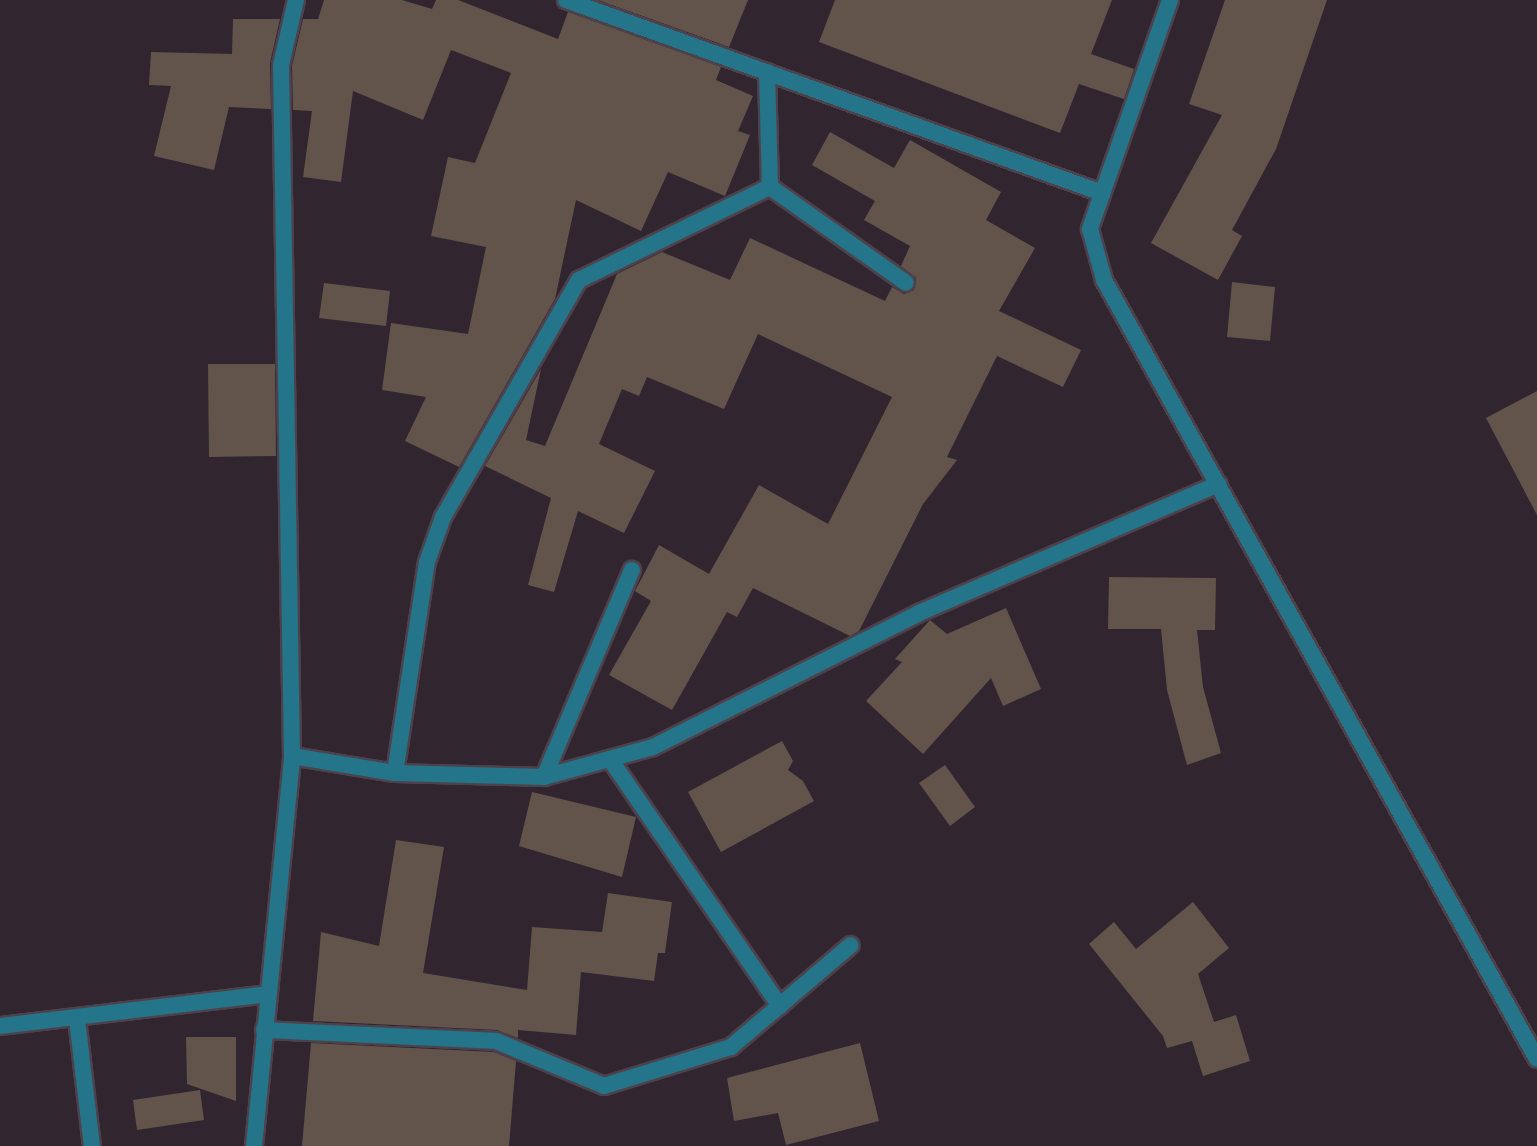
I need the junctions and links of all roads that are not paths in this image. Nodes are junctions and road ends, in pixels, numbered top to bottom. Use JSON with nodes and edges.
{"nodes":[{"id":1,"x":296,"y":0,"type":"edge"},
{"id":2,"x":566,"y":0,"type":"edge"},
{"id":3,"x":1170,"y":0,"type":"edge"},
{"id":4,"x":767,"y":72,"type":"junction"},
{"id":5,"x":770,"y":187,"type":"junction"},
{"id":6,"x":1102,"y":193,"type":"junction"},
{"id":7,"x":906,"y":283,"type":"dead end"},
{"id":8,"x":1218,"y":484,"type":"junction"},
{"id":9,"x":632,"y":570,"type":"dead end"},
{"id":10,"x":292,"y":756,"type":"junction"},
{"id":11,"x":610,"y":759,"type":"junction"},
{"id":12,"x":395,"y":773,"type":"junction"},
{"id":13,"x":544,"y":777,"type":"junction"},
{"id":14,"x":851,"y":945,"type":"dead end"},
{"id":15,"x":267,"y":994,"type":"junction"},
{"id":16,"x":780,"y":1006,"type":"junction"},
{"id":17,"x":77,"y":1019,"type":"junction"},
{"id":18,"x":0,"y":1026,"type":"edge"},
{"id":19,"x":264,"y":1030,"type":"junction"},
{"id":20,"x":1537,"y":1059,"type":"edge"},
{"id":21,"x":92,"y":1146,"type":"edge"},
{"id":22,"x":254,"y":1146,"type":"edge"}],
"edges":[{"from":1,"to":10,"type":"street"},
{"from":2,"to":4,"type":"street"},
{"from":3,"to":6,"type":"street"},
{"from":4,"to":5,"type":"street"},
{"from":4,"to":6,"type":"street"},
{"from":5,"to":7,"type":"street"},
{"from":5,"to":12,"type":"street"},
{"from":6,"to":8,"type":"street"},
{"from":8,"to":11,"type":"street"},
{"from":8,"to":20,"type":"street"},
{"from":9,"to":13,"type":"street"},
{"from":10,"to":12,"type":"street"},
{"from":10,"to":15,"type":"street"},
{"from":11,"to":13,"type":"street"},
{"from":11,"to":16,"type":"street"},
{"from":12,"to":13,"type":"street"},
{"from":14,"to":16,"type":"street"},
{"from":15,"to":17,"type":"street"},
{"from":15,"to":19,"type":"street"},
{"from":16,"to":19,"type":"street"},
{"from":17,"to":18,"type":"street"},
{"from":17,"to":21,"type":"street"},
{"from":19,"to":22,"type":"street"}]}
